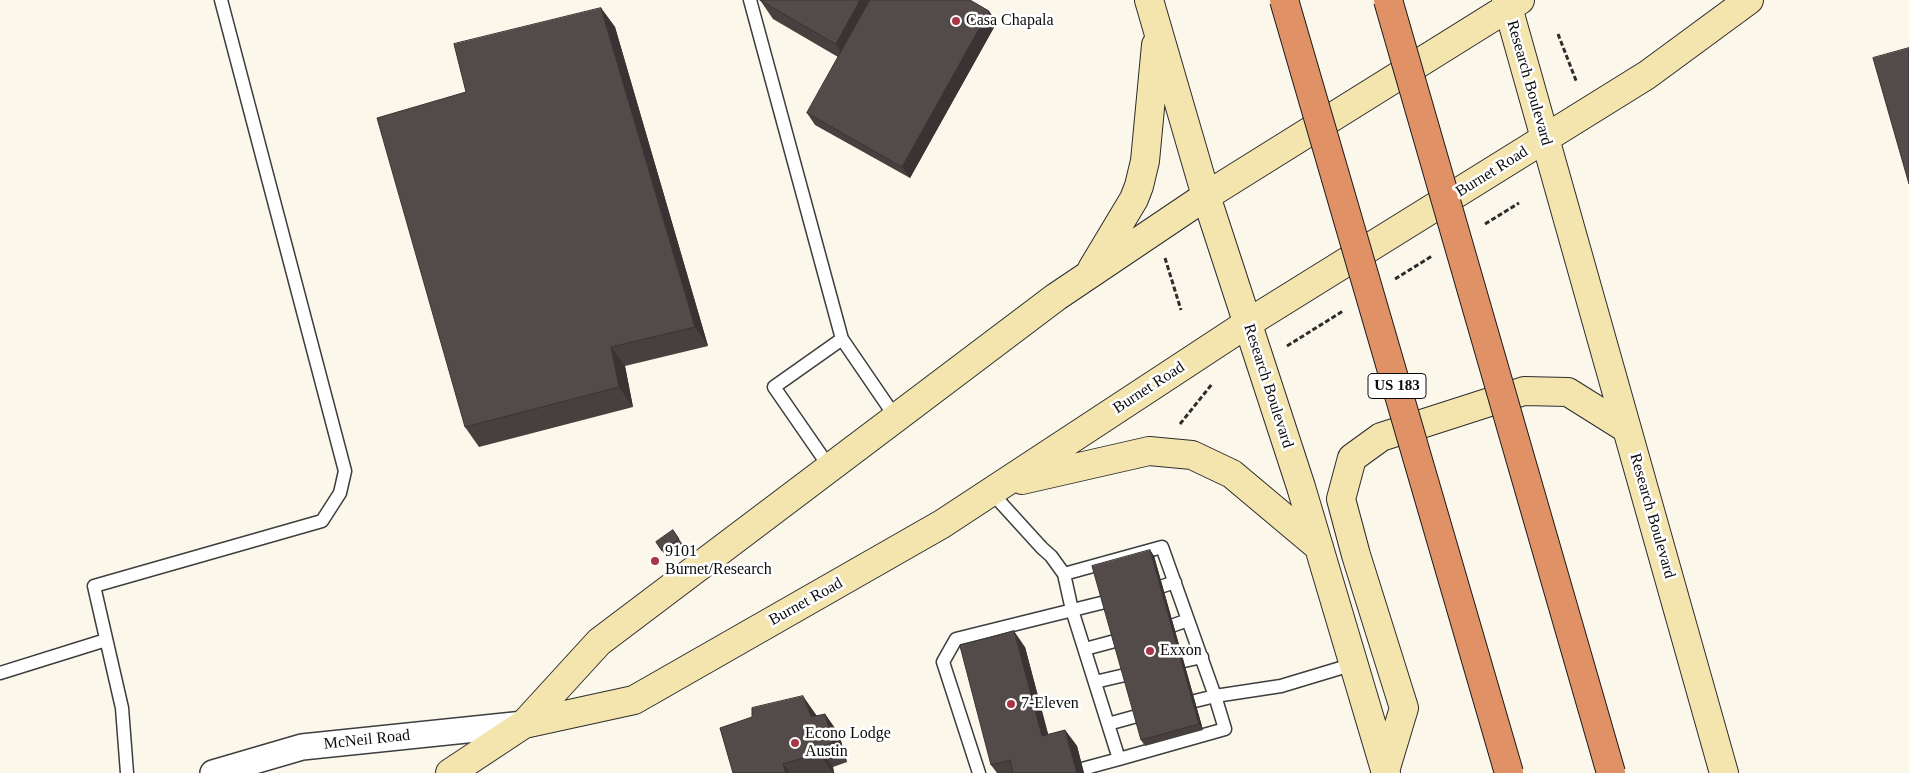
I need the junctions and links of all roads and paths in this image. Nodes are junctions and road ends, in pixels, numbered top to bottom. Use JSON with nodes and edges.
{"nodes":[{"id":1,"x":221,"y":0,"type":"edge"},
{"id":2,"x":750,"y":0,"type":"edge"},
{"id":3,"x":1149,"y":0,"type":"edge"},
{"id":4,"x":1284,"y":0,"type":"edge"},
{"id":5,"x":1388,"y":0,"type":"edge"},
{"id":6,"x":1750,"y":0,"type":"edge"},
{"id":7,"x":1511,"y":3,"type":"edge"},
{"id":8,"x":1158,"y":32,"type":"junction"},
{"id":9,"x":1558,"y":34,"type":"dead end"},
{"id":10,"x":1578,"y":84,"type":"dead end"},
{"id":11,"x":1545,"y":139,"type":"junction"},
{"id":12,"x":1206,"y":196,"type":"junction"},
{"id":13,"x":1162,"y":250,"type":"dead end"},
{"id":14,"x":1088,"y":276,"type":"junction"},
{"id":15,"x":1181,"y":310,"type":"dead end"},
{"id":16,"x":1248,"y":324,"type":"junction"},
{"id":17,"x":842,"y":339,"type":"junction"},
{"id":18,"x":1215,"y":381,"type":"dead end"},
{"id":19,"x":896,"y":418,"type":"junction"},
{"id":20,"x":1179,"y":425,"type":"dead end"},
{"id":21,"x":1627,"y":428,"type":"junction"},
{"id":22,"x":830,"y":468,"type":"junction"},
{"id":23,"x":997,"y":488,"type":"junction"},
{"id":24,"x":1318,"y":547,"type":"junction"},
{"id":25,"x":1064,"y":574,"type":"junction"},
{"id":26,"x":1105,"y":602,"type":"edge"},
{"id":27,"x":1072,"y":610,"type":"junction"},
{"id":28,"x":1188,"y":620,"type":"junction"},
{"id":29,"x":1174,"y":625,"type":"dead end"},
{"id":30,"x":106,"y":640,"type":"junction"},
{"id":31,"x":1116,"y":641,"type":"edge"},
{"id":32,"x":1085,"y":649,"type":"junction"},
{"id":33,"x":1202,"y":657,"type":"junction"},
{"id":34,"x":1184,"y":660,"type":"dead end"},
{"id":35,"x":1354,"y":664,"type":"junction"},
{"id":36,"x":0,"y":673,"type":"edge"},
{"id":37,"x":1125,"y":675,"type":"edge"},
{"id":38,"x":1095,"y":682,"type":"junction"},
{"id":39,"x":1215,"y":696,"type":"junction"},
{"id":40,"x":1195,"y":701,"type":"edge"},
{"id":41,"x":1136,"y":716,"type":"edge"},
{"id":42,"x":524,"y":724,"type":"junction"},
{"id":43,"x":1108,"y":724,"type":"junction"},
{"id":44,"x":1119,"y":759,"type":"junction"},
{"id":45,"x":1082,"y":769,"type":"dead end"},
{"id":46,"x":1386,"y":772,"type":"edge"},
{"id":47,"x":127,"y":773,"type":"edge"},
{"id":48,"x":213,"y":773,"type":"edge"},
{"id":49,"x":450,"y":773,"type":"edge"},
{"id":50,"x":979,"y":773,"type":"edge"},
{"id":51,"x":1509,"y":773,"type":"edge"},
{"id":52,"x":1611,"y":773,"type":"edge"},
{"id":53,"x":1724,"y":773,"type":"edge"}],
"edges":[{"from":1,"to":30,"type":"lane"},
{"from":2,"to":17,"type":"lane"},
{"from":3,"to":8,"type":"main road","name":"Research Boulevard"},
{"from":4,"to":51,"type":"highway","number":"US 183","bridge":true},
{"from":5,"to":52,"type":"highway","bridge":true},
{"from":6,"to":11,"type":"main road","name":"Burnet Road"},
{"from":7,"to":11,"type":"main road","name":"Research Boulevard"},
{"from":7,"to":12,"type":"main road","name":"Burnet Road"},
{"from":8,"to":12,"type":"main road","name":"Research Boulevard"},
{"from":8,"to":14,"type":"main road"},
{"from":9,"to":10,"type":"path"},
{"from":11,"to":16,"type":"main road","name":"Burnet Road"},
{"from":11,"to":21,"type":"main road","name":"Research Boulevard"},
{"from":12,"to":14,"type":"main road","name":"Burnet Road"},
{"from":12,"to":16,"type":"main road","name":"Research Boulevard"},
{"from":13,"to":15,"type":"path"},
{"from":14,"to":19,"type":"main road","name":"Burnet Road"},
{"from":16,"to":23,"type":"main road","name":"Burnet Road"},
{"from":16,"to":24,"type":"main road","name":"Research Boulevard"},
{"from":17,"to":19,"type":"lane"},
{"from":17,"to":22,"type":"lane"},
{"from":18,"to":20,"type":"path"},
{"from":19,"to":22,"type":"main road","name":"Burnet Road"},
{"from":21,"to":46,"type":"main road"},
{"from":21,"to":53,"type":"main road","name":"Research Boulevard"},
{"from":22,"to":42,"type":"main road","name":"Burnet Road"},
{"from":23,"to":24,"type":"main road"},
{"from":23,"to":25,"type":"lane"},
{"from":23,"to":42,"type":"main road","name":"Burnet Road"},
{"from":24,"to":35,"type":"main road","name":"Research Boulevard"},
{"from":25,"to":27,"type":"lane"},
{"from":25,"to":28,"type":"lane"},
{"from":26,"to":27,"type":"lane"},
{"from":27,"to":32,"type":"lane"},
{"from":27,"to":50,"type":"lane"},
{"from":28,"to":29,"type":"lane"},
{"from":28,"to":33,"type":"lane"},
{"from":30,"to":36,"type":"lane"},
{"from":30,"to":47,"type":"lane"},
{"from":31,"to":32,"type":"lane"},
{"from":32,"to":38,"type":"lane"},
{"from":33,"to":34,"type":"lane"},
{"from":33,"to":39,"type":"lane"},
{"from":35,"to":39,"type":"lane"},
{"from":35,"to":46,"type":"main road","name":"Research Boulevard"},
{"from":37,"to":38,"type":"lane"},
{"from":38,"to":43,"type":"lane"},
{"from":39,"to":40,"type":"lane"},
{"from":39,"to":44,"type":"lane"},
{"from":41,"to":43,"type":"lane"},
{"from":42,"to":48,"type":"street","name":"McNeil Road"},
{"from":42,"to":49,"type":"main road","name":"Burnet Road"},
{"from":43,"to":44,"type":"lane"},
{"from":44,"to":45,"type":"lane"}]}
